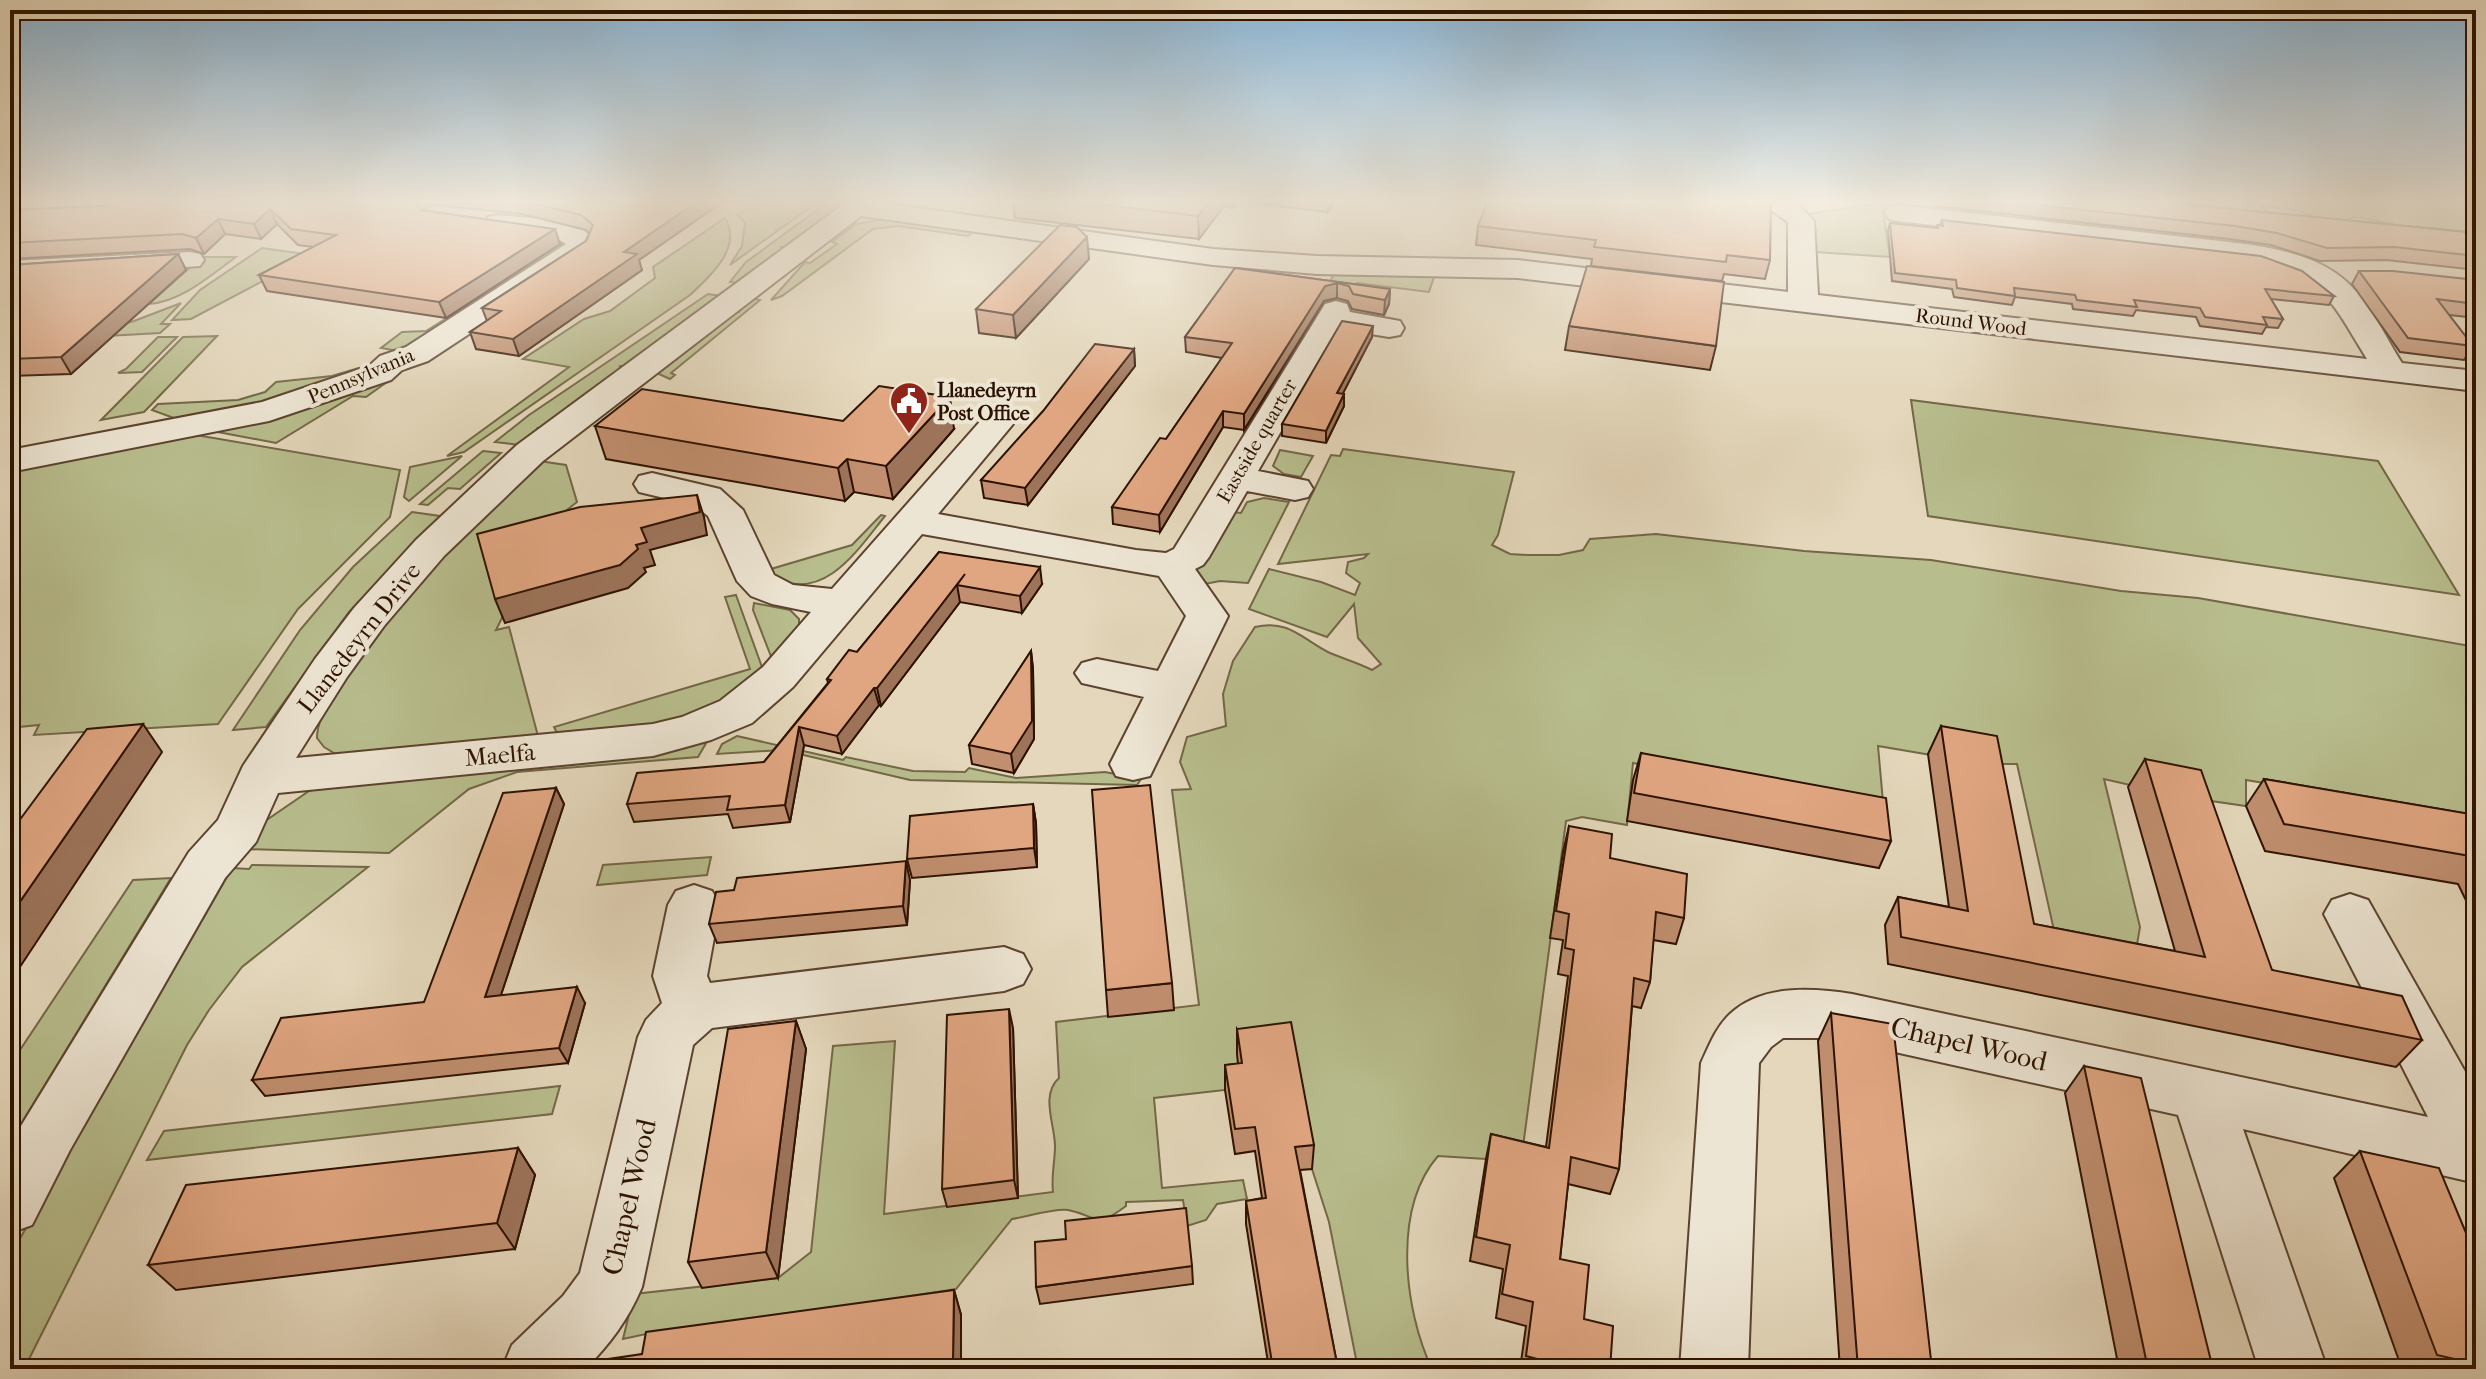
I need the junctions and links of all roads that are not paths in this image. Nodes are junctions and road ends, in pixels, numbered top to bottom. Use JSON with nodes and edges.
{"nodes":[{"id":1,"x":58,"y":267,"type":"edge"},
{"id":2,"x":551,"y":267,"type":"edge"},
{"id":3,"x":775,"y":267,"type":"edge"},
{"id":4,"x":1496,"y":267,"type":"edge"},
{"id":5,"x":1802,"y":267,"type":"edge"},
{"id":6,"x":2301,"y":267,"type":"edge"},
{"id":7,"x":10,"y":270,"type":"edge"},
{"id":8,"x":2352,"y":271,"type":"dead end"},
{"id":9,"x":2316,"y":273,"type":"junction"},
{"id":10,"x":1803,"y":301,"type":"junction"},
{"id":11,"x":1389,"y":328,"type":"dead end"},
{"id":12,"x":356,"y":351,"type":"dead end"},
{"id":13,"x":391,"y":363,"type":"junction"},
{"id":14,"x":2391,"y":371,"type":"junction"},
{"id":15,"x":421,"y":373,"type":"dead end"},
{"id":16,"x":2476,"y":381,"type":"edge"},
{"id":17,"x":996,"y":424,"type":"dead end"},
{"id":18,"x":10,"y":461,"type":"edge"},
{"id":19,"x":1236,"y":478,"type":"junction"},
{"id":20,"x":652,"y":484,"type":"dead end"},
{"id":21,"x":1295,"y":489,"type":"dead end"},
{"id":22,"x":912,"y":521,"type":"junction"},
{"id":23,"x":1172,"y":565,"type":"junction"},
{"id":24,"x":842,"y":602,"type":"junction"},
{"id":25,"x":1097,"y":673,"type":"dead end"},
{"id":26,"x":1171,"y":688,"type":"junction"},
{"id":27,"x":1133,"y":764,"type":"dead end"},
{"id":28,"x":260,"y":778,"type":"junction"},
{"id":29,"x":694,"y":905,"type":"dead end"},
{"id":30,"x":2350,"y":914,"type":"dead end"},
{"id":31,"x":1004,"y":969,"type":"dead end"},
{"id":32,"x":692,"y":1010,"type":"junction"},
{"id":33,"x":2201,"y":1095,"type":"junction"},
{"id":34,"x":2476,"y":1146,"type":"edge"},
{"id":35,"x":2476,"y":1155,"type":"edge"},
{"id":36,"x":10,"y":1204,"type":"edge"},
{"id":37,"x":536,"y":1369,"type":"edge"},
{"id":38,"x":1714,"y":1369,"type":"edge"},
{"id":39,"x":2293,"y":1369,"type":"edge"}],
"edges":[{"from":1,"to":7,"type":"street"},
{"from":2,"to":13,"type":"street","name":"Pennsylvania"},
{"from":3,"to":28,"type":"street","name":"Llanedeyrn Drive"},
{"from":4,"to":10,"type":"street","name":"Round Wood"},
{"from":5,"to":10,"type":"street"},
{"from":6,"to":9,"type":"street"},
{"from":8,"to":9,"type":"street"},
{"from":9,"to":14,"type":"street"},
{"from":10,"to":14,"type":"street","name":"Round Wood"},
{"from":11,"to":19,"type":"street","name":"Eastside quarter"},
{"from":12,"to":13,"type":"street"},
{"from":13,"to":15,"type":"street"},
{"from":13,"to":18,"type":"street","name":"Pennsylvania"},
{"from":14,"to":16,"type":"street","name":"Round Wood"},
{"from":17,"to":22,"type":"street"},
{"from":19,"to":21,"type":"street"},
{"from":19,"to":23,"type":"street","name":"Eastside quarter"},
{"from":20,"to":24,"type":"street"},
{"from":22,"to":23,"type":"street"},
{"from":22,"to":24,"type":"street"},
{"from":23,"to":26,"type":"street"},
{"from":24,"to":28,"type":"street","name":"Maelfa"},
{"from":25,"to":26,"type":"street"},
{"from":26,"to":27,"type":"street"},
{"from":28,"to":36,"type":"street","name":"Llanedeyrn Drive"},
{"from":29,"to":32,"type":"street"},
{"from":30,"to":34,"type":"street"},
{"from":31,"to":32,"type":"street"},
{"from":32,"to":37,"type":"street","name":"Chapel Wood"},
{"from":33,"to":35,"type":"street","name":"Chapel Wood"},
{"from":33,"to":38,"type":"street","name":"Chapel Wood"},
{"from":33,"to":39,"type":"street"}]}
